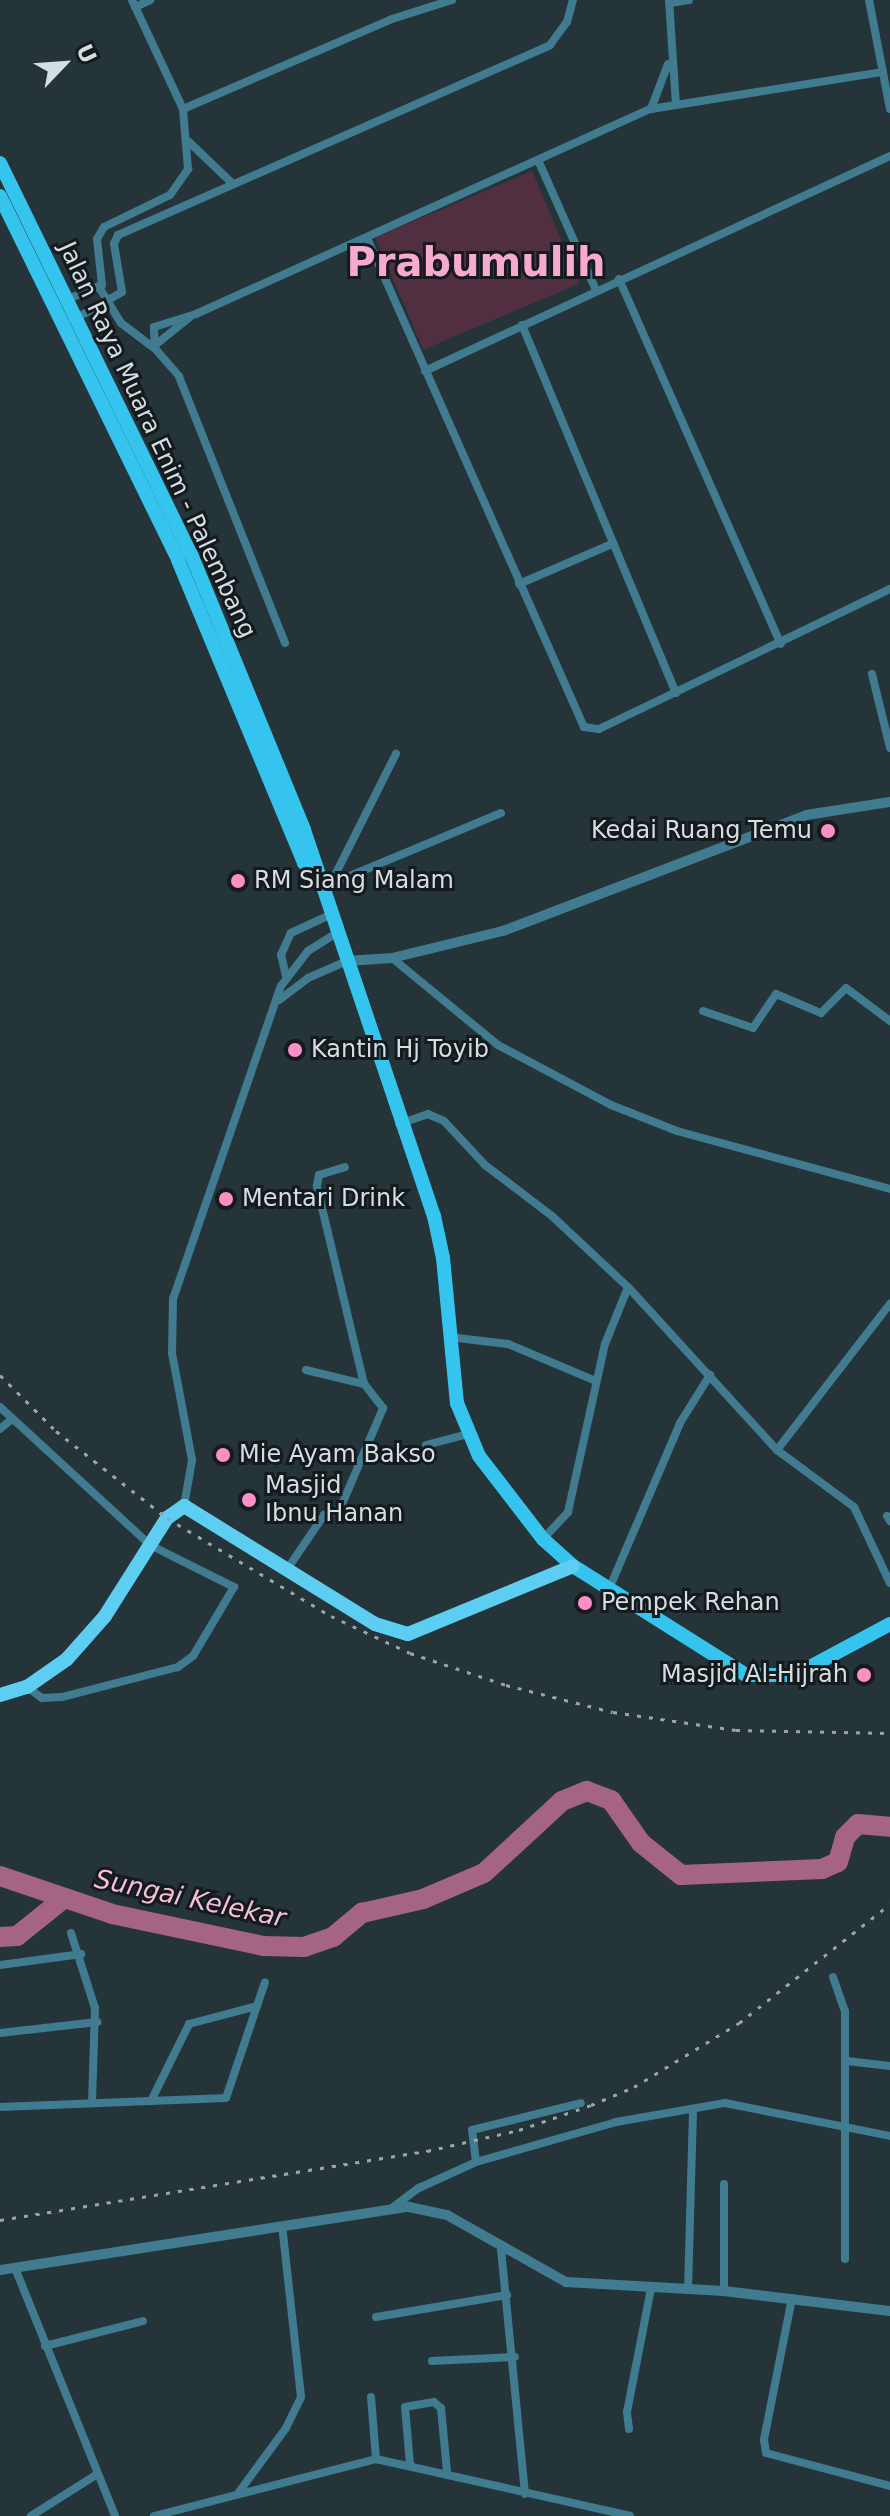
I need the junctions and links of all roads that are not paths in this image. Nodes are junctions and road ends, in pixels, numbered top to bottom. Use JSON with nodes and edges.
{"nodes":[{"id":1,"x":151,"y":0,"type":"edge"},
{"id":2,"x":452,"y":0,"type":"edge"},
{"id":3,"x":573,"y":0,"type":"edge"},
{"id":4,"x":689,"y":0,"type":"edge"},
{"id":5,"x":869,"y":0,"type":"edge"},
{"id":6,"x":669,"y":2,"type":"edge"},
{"id":7,"x":134,"y":4,"type":"edge"},
{"id":8,"x":670,"y":56,"type":"junction"},
{"id":9,"x":883,"y":72,"type":"junction"},
{"id":10,"x":676,"y":105,"type":"junction"},
{"id":11,"x":183,"y":109,"type":"junction"},
{"id":12,"x":651,"y":109,"type":"junction"},
{"id":13,"x":890,"y":109,"type":"edge"},
{"id":14,"x":189,"y":142,"type":"junction"},
{"id":15,"x":890,"y":156,"type":"edge"},
{"id":16,"x":538,"y":160,"type":"junction"},
{"id":17,"x":0,"y":163,"type":"edge"},
{"id":18,"x":233,"y":184,"type":"junction"},
{"id":19,"x":0,"y":196,"type":"edge"},
{"id":20,"x":367,"y":238,"type":"junction"},
{"id":21,"x":619,"y":279,"type":"junction"},
{"id":22,"x":99,"y":287,"type":"junction"},
{"id":23,"x":596,"y":290,"type":"junction"},
{"id":24,"x":61,"y":302,"type":"junction"},
{"id":25,"x":107,"y":304,"type":"junction"},
{"id":26,"x":77,"y":317,"type":"junction"},
{"id":27,"x":190,"y":317,"type":"junction"},
{"id":28,"x":64,"y":325,"type":"junction"},
{"id":29,"x":522,"y":325,"type":"junction"},
{"id":30,"x":154,"y":347,"type":"junction"},
{"id":31,"x":425,"y":371,"type":"junction"},
{"id":32,"x":614,"y":543,"type":"junction"},
{"id":33,"x":519,"y":584,"type":"junction"},
{"id":34,"x":890,"y":589,"type":"edge"},
{"id":35,"x":285,"y":643,"type":"dead end"},
{"id":36,"x":781,"y":644,"type":"junction"},
{"id":37,"x":872,"y":674,"type":"dead end"},
{"id":38,"x":676,"y":693,"type":"junction"},
{"id":39,"x":890,"y":748,"type":"edge"},
{"id":40,"x":396,"y":754,"type":"dead end"},
{"id":41,"x":890,"y":802,"type":"edge"},
{"id":42,"x":501,"y":813,"type":"dead end"},
{"id":43,"x":315,"y":873,"type":"junction"},
{"id":44,"x":326,"y":886,"type":"junction"},
{"id":45,"x":330,"y":915,"type":"junction"},
{"id":46,"x":337,"y":933,"type":"junction"},
{"id":47,"x":392,"y":958,"type":"junction"},
{"id":48,"x":347,"y":961,"type":"junction"},
{"id":49,"x":286,"y":976,"type":"junction"},
{"id":50,"x":278,"y":1001,"type":"junction"},
{"id":51,"x":703,"y":1011,"type":"dead end"},
{"id":52,"x":890,"y":1021,"type":"edge"},
{"id":53,"x":399,"y":1124,"type":"junction"},
{"id":54,"x":345,"y":1167,"type":"dead end"},
{"id":55,"x":890,"y":1189,"type":"edge"},
{"id":56,"x":628,"y":1287,"type":"junction"},
{"id":57,"x":890,"y":1304,"type":"edge"},
{"id":58,"x":449,"y":1337,"type":"junction"},
{"id":59,"x":306,"y":1370,"type":"dead end"},
{"id":60,"x":710,"y":1375,"type":"junction"},
{"id":61,"x":596,"y":1381,"type":"junction"},
{"id":62,"x":364,"y":1384,"type":"junction"},
{"id":63,"x":0,"y":1407,"type":"edge"},
{"id":64,"x":12,"y":1419,"type":"junction"},
{"id":65,"x":0,"y":1429,"type":"edge"},
{"id":66,"x":468,"y":1434,"type":"junction"},
{"id":67,"x":426,"y":1445,"type":"dead end"},
{"id":68,"x":777,"y":1450,"type":"junction"},
{"id":69,"x":184,"y":1506,"type":"junction"},
{"id":70,"x":543,"y":1539,"type":"junction"},
{"id":71,"x":150,"y":1545,"type":"junction"},
{"id":72,"x":573,"y":1566,"type":"junction"},
{"id":73,"x":288,"y":1568,"type":"junction"},
{"id":74,"x":890,"y":1583,"type":"edge"},
{"id":75,"x":609,"y":1589,"type":"junction"},
{"id":76,"x":890,"y":1624,"type":"edge"},
{"id":77,"x":27,"y":1687,"type":"junction"},
{"id":78,"x":0,"y":1695,"type":"edge"},
{"id":79,"x":71,"y":1933,"type":"dead end"},
{"id":80,"x":81,"y":1954,"type":"junction"},
{"id":81,"x":0,"y":1965,"type":"edge"},
{"id":82,"x":833,"y":1977,"type":"dead end"},
{"id":83,"x":265,"y":1982,"type":"dead end"},
{"id":84,"x":257,"y":2006,"type":"junction"},
{"id":85,"x":97,"y":2022,"type":"junction"},
{"id":86,"x":0,"y":2033,"type":"edge"},
{"id":87,"x":847,"y":2061,"type":"junction"},
{"id":88,"x":890,"y":2066,"type":"edge"},
{"id":89,"x":151,"y":2101,"type":"junction"},
{"id":90,"x":92,"y":2102,"type":"junction"},
{"id":91,"x":581,"y":2103,"type":"dead end"},
{"id":92,"x":0,"y":2107,"type":"edge"},
{"id":93,"x":693,"y":2109,"type":"junction"},
{"id":94,"x":849,"y":2128,"type":"junction"},
{"id":95,"x":890,"y":2136,"type":"edge"},
{"id":96,"x":476,"y":2162,"type":"junction"},
{"id":97,"x":724,"y":2184,"type":"dead end"},
{"id":98,"x":391,"y":2209,"type":"junction"},
{"id":99,"x":282,"y":2226,"type":"junction"},
{"id":100,"x":501,"y":2249,"type":"junction"},
{"id":101,"x":845,"y":2259,"type":"dead end"},
{"id":102,"x":15,"y":2268,"type":"junction"},
{"id":103,"x":0,"y":2270,"type":"edge"},
{"id":104,"x":651,"y":2289,"type":"junction"},
{"id":105,"x":688,"y":2290,"type":"junction"},
{"id":106,"x":724,"y":2291,"type":"junction"},
{"id":107,"x":507,"y":2295,"type":"junction"},
{"id":108,"x":792,"y":2298,"type":"junction"},
{"id":109,"x":890,"y":2311,"type":"edge"},
{"id":110,"x":376,"y":2317,"type":"dead end"},
{"id":111,"x":143,"y":2321,"type":"dead end"},
{"id":112,"x":45,"y":2346,"type":"junction"},
{"id":113,"x":515,"y":2357,"type":"junction"},
{"id":114,"x":432,"y":2361,"type":"dead end"},
{"id":115,"x":371,"y":2397,"type":"dead end"},
{"id":116,"x":629,"y":2429,"type":"dead end"},
{"id":117,"x":376,"y":2459,"type":"junction"},
{"id":118,"x":410,"y":2464,"type":"junction"},
{"id":119,"x":447,"y":2472,"type":"junction"},
{"id":120,"x":96,"y":2475,"type":"junction"},
{"id":121,"x":890,"y":2486,"type":"edge"},
{"id":122,"x":238,"y":2492,"type":"junction"},
{"id":123,"x":525,"y":2494,"type":"junction"},
{"id":124,"x":31,"y":2516,"type":"edge"},
{"id":125,"x":115,"y":2516,"type":"edge"},
{"id":126,"x":154,"y":2516,"type":"edge"},
{"id":127,"x":630,"y":2516,"type":"edge"}],
"edges":[{"from":1,"to":7,"type":"street"},
{"from":2,"to":11,"type":"street"},
{"from":3,"to":18,"type":"street"},
{"from":4,"to":6,"type":"street"},
{"from":5,"to":9,"type":"street"},
{"from":6,"to":8,"type":"street"},
{"from":7,"to":11,"type":"street"},
{"from":8,"to":10,"type":"street"},
{"from":8,"to":12,"type":"street"},
{"from":9,"to":10,"type":"street"},
{"from":9,"to":13,"type":"street"},
{"from":10,"to":12,"type":"street"},
{"from":11,"to":14,"type":"street"},
{"from":12,"to":16,"type":"street"},
{"from":14,"to":18,"type":"street"},
{"from":14,"to":22,"type":"street"},
{"from":15,"to":21,"type":"street"},
{"from":16,"to":20,"type":"street"},
{"from":16,"to":23,"type":"street"},
{"from":17,"to":24,"type":"main road","name":"Jalan Raya Muara Enim - Palembang"},
{"from":18,"to":25,"type":"street"},
{"from":19,"to":24,"type":"main road","name":"Jalan Raya Muara Enim - Palembang"},
{"from":20,"to":27,"type":"street"},
{"from":20,"to":31,"type":"street"},
{"from":21,"to":23,"type":"street"},
{"from":21,"to":36,"type":"street"},
{"from":22,"to":24,"type":"street"},
{"from":22,"to":25,"type":"street"},
{"from":23,"to":29,"type":"street"},
{"from":24,"to":26,"type":"main road","name":"Jalan Raya Muara Enim - Palembang"},
{"from":24,"to":28,"type":"main road","name":"Jalan Raya Muara Enim - Palembang"},
{"from":25,"to":26,"type":"street"},
{"from":25,"to":30,"type":"street"},
{"from":26,"to":28,"type":"street"},
{"from":26,"to":43,"type":"main road","name":"Jalan Raya Muara Enim - Palembang"},
{"from":27,"to":30,"type":"street"},
{"from":27,"to":30,"type":"street"},
{"from":28,"to":43,"type":"main road","name":"Jalan Raya Muara Enim - Palembang"},
{"from":29,"to":31,"type":"street"},
{"from":29,"to":32,"type":"street"},
{"from":30,"to":35,"type":"street"},
{"from":31,"to":33,"type":"street"},
{"from":32,"to":33,"type":"street"},
{"from":32,"to":38,"type":"street"},
{"from":33,"to":38,"type":"street"},
{"from":34,"to":36,"type":"street"},
{"from":36,"to":38,"type":"street"},
{"from":37,"to":39,"type":"street"},
{"from":40,"to":44,"type":"street"},
{"from":41,"to":47,"type":"street"},
{"from":42,"to":44,"type":"street"},
{"from":43,"to":44,"type":"main road","name":"Jalan Raya Muara Enim - Palembang"},
{"from":44,"to":45,"type":"main road","name":"Jalan Raya Muara Enim - Palembang"},
{"from":45,"to":46,"type":"main road","name":"Jalan Raya Muara Enim - Palembang"},
{"from":45,"to":49,"type":"street"},
{"from":46,"to":48,"type":"main road","name":"Jalan Raya Muara Enim - Palembang"},
{"from":46,"to":49,"type":"street"},
{"from":47,"to":48,"type":"street"},
{"from":47,"to":55,"type":"street"},
{"from":48,"to":50,"type":"street"},
{"from":48,"to":53,"type":"main road","name":"Jalan Raya Muara Enim - Palembang"},
{"from":49,"to":50,"type":"street"},
{"from":50,"to":69,"type":"street"},
{"from":51,"to":52,"type":"street"},
{"from":53,"to":56,"type":"street"},
{"from":53,"to":58,"type":"main road","name":"Jalan Raya Muara Enim - Palembang"},
{"from":54,"to":62,"type":"street"},
{"from":56,"to":60,"type":"street"},
{"from":56,"to":61,"type":"street"},
{"from":57,"to":68,"type":"street"},
{"from":58,"to":61,"type":"street"},
{"from":58,"to":66,"type":"main road","name":"Jalan Raya Muara Enim - Palembang"},
{"from":59,"to":62,"type":"street"},
{"from":60,"to":68,"type":"street"},
{"from":60,"to":75,"type":"street"},
{"from":61,"to":70,"type":"street"},
{"from":62,"to":73,"type":"street"},
{"from":63,"to":64,"type":"street"},
{"from":64,"to":65,"type":"street"},
{"from":64,"to":71,"type":"street"},
{"from":66,"to":67,"type":"street"},
{"from":66,"to":70,"type":"main road","name":"Jalan Raya Muara Enim - Palembang"},
{"from":68,"to":74,"type":"street"},
{"from":69,"to":71,"type":"highway"},
{"from":69,"to":73,"type":"highway"},
{"from":70,"to":72,"type":"main road","name":"Jalan Raya Muara Enim - Palembang"},
{"from":71,"to":77,"type":"highway"},
{"from":71,"to":77,"type":"street"},
{"from":72,"to":73,"type":"highway"},
{"from":72,"to":75,"type":"main road","name":"Jalan Raya Muara Enim - Palembang"},
{"from":75,"to":76,"type":"main road","name":"Jalan Raya Muara Enim - Palembang"},
{"from":77,"to":78,"type":"highway"},
{"from":79,"to":80,"type":"street"},
{"from":80,"to":81,"type":"street"},
{"from":80,"to":85,"type":"street"},
{"from":82,"to":87,"type":"street"},
{"from":83,"to":84,"type":"street"},
{"from":84,"to":89,"type":"street"},
{"from":84,"to":89,"type":"street"},
{"from":85,"to":86,"type":"street"},
{"from":85,"to":90,"type":"street"},
{"from":87,"to":88,"type":"street"},
{"from":87,"to":94,"type":"street"},
{"from":89,"to":90,"type":"street"},
{"from":90,"to":92,"type":"street"},
{"from":91,"to":96,"type":"street"},
{"from":93,"to":94,"type":"street"},
{"from":93,"to":96,"type":"street"},
{"from":93,"to":105,"type":"street"},
{"from":94,"to":95,"type":"street"},
{"from":94,"to":101,"type":"street"},
{"from":96,"to":98,"type":"street"},
{"from":97,"to":106,"type":"street"},
{"from":98,"to":99,"type":"street"},
{"from":98,"to":100,"type":"street"},
{"from":99,"to":102,"type":"street"},
{"from":99,"to":122,"type":"street"},
{"from":100,"to":104,"type":"street"},
{"from":100,"to":107,"type":"street"},
{"from":102,"to":103,"type":"street"},
{"from":102,"to":112,"type":"street"},
{"from":104,"to":105,"type":"street"},
{"from":104,"to":116,"type":"street"},
{"from":105,"to":106,"type":"street"},
{"from":106,"to":108,"type":"street"},
{"from":107,"to":110,"type":"street"},
{"from":107,"to":113,"type":"street"},
{"from":108,"to":109,"type":"street"},
{"from":108,"to":121,"type":"street"},
{"from":111,"to":112,"type":"street"},
{"from":112,"to":120,"type":"street"},
{"from":113,"to":114,"type":"street"},
{"from":113,"to":123,"type":"street"},
{"from":115,"to":117,"type":"street"},
{"from":117,"to":118,"type":"street"},
{"from":117,"to":122,"type":"street"},
{"from":118,"to":119,"type":"street"},
{"from":118,"to":119,"type":"street"},
{"from":119,"to":123,"type":"street"},
{"from":120,"to":124,"type":"street"},
{"from":120,"to":125,"type":"street"},
{"from":122,"to":126,"type":"street"},
{"from":123,"to":127,"type":"street"}]}
